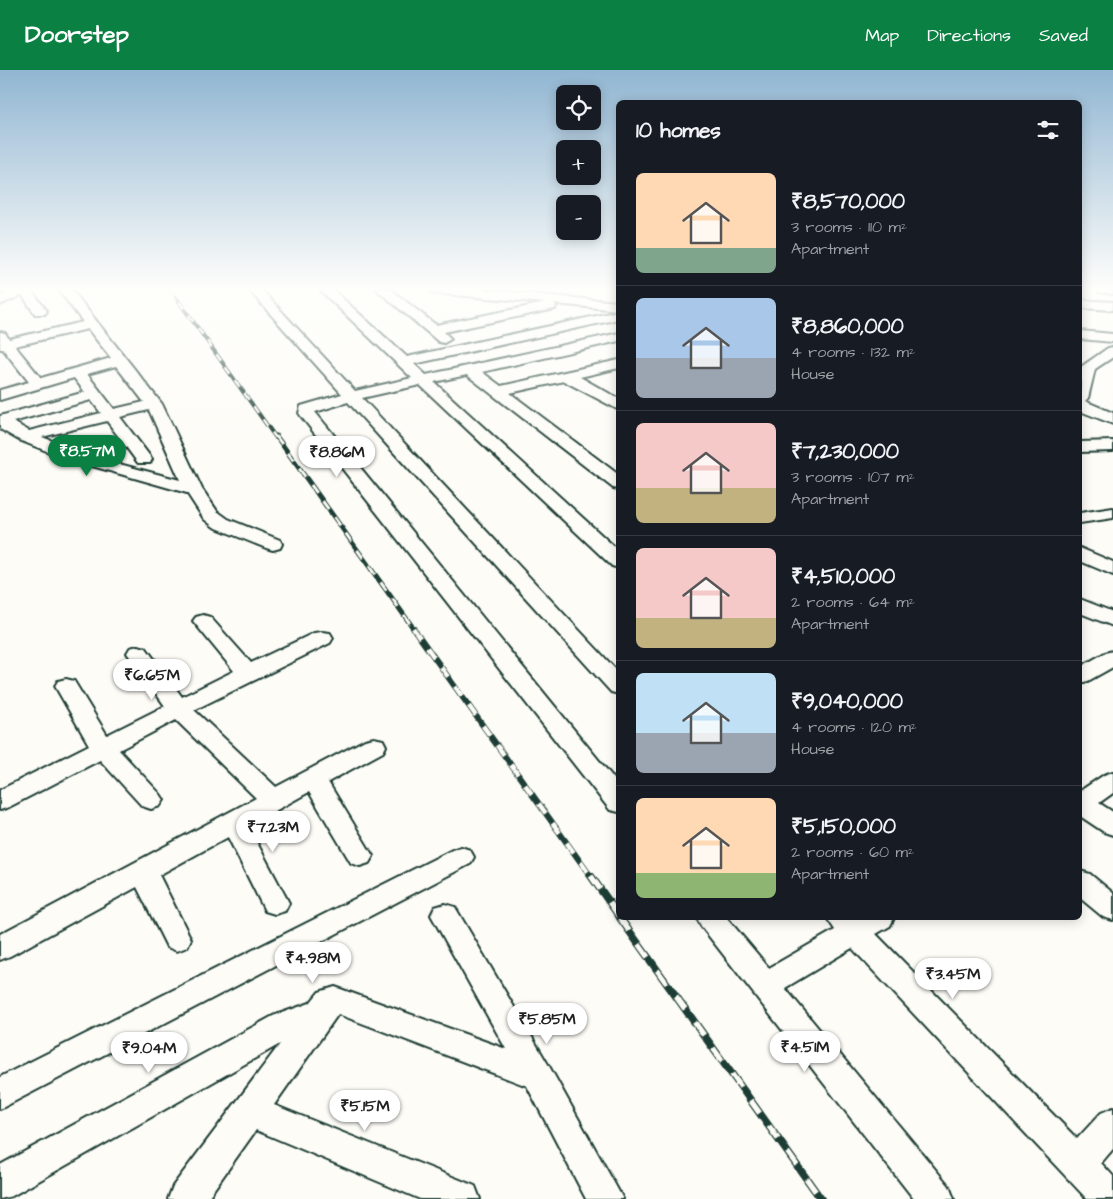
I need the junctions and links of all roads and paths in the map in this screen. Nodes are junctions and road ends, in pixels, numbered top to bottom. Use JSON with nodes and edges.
{"nodes":[{"id":1,"x":2,"y":341,"type":"edge"},
{"id":2,"x":106,"y":342,"type":"edge"},
{"id":3,"x":302,"y":342,"type":"edge"},
{"id":4,"x":382,"y":342,"type":"edge"},
{"id":5,"x":448,"y":342,"type":"edge"},
{"id":6,"x":497,"y":342,"type":"edge"},
{"id":7,"x":598,"y":342,"type":"edge"},
{"id":8,"x":459,"y":350,"type":"junction"},
{"id":9,"x":1113,"y":351,"type":"edge"},
{"id":10,"x":120,"y":360,"type":"junction"},
{"id":11,"x":404,"y":362,"type":"junction"},
{"id":12,"x":616,"y":366,"type":"edge"},
{"id":13,"x":1084,"y":367,"type":"edge"},
{"id":14,"x":470,"y":370,"type":"junction"},
{"id":15,"x":78,"y":372,"type":"junction"},
{"id":16,"x":566,"y":376,"type":"junction"},
{"id":17,"x":423,"y":380,"type":"junction"},
{"id":18,"x":1082,"y":382,"type":"edge"},
{"id":19,"x":38,"y":384,"type":"junction"},
{"id":20,"x":500,"y":391,"type":"junction"},
{"id":21,"x":94,"y":394,"type":"junction"},
{"id":22,"x":0,"y":395,"type":"edge"},
{"id":23,"x":352,"y":396,"type":"junction"},
{"id":24,"x":616,"y":402,"type":"edge"},
{"id":25,"x":154,"y":404,"type":"junction"},
{"id":26,"x":1082,"y":406,"type":"edge"},
{"id":27,"x":110,"y":415,"type":"junction"},
{"id":28,"x":1113,"y":419,"type":"edge"},
{"id":29,"x":0,"y":422,"type":"edge"},
{"id":30,"x":25,"y":437,"type":"junction"},
{"id":31,"x":1082,"y":447,"type":"edge"},
{"id":32,"x":1110,"y":450,"type":"edge"},
{"id":33,"x":144,"y":459,"type":"dead end"},
{"id":34,"x":616,"y":482,"type":"edge"},
{"id":35,"x":193,"y":489,"type":"junction"},
{"id":36,"x":1113,"y":513,"type":"edge"},
{"id":37,"x":1082,"y":518,"type":"edge"},
{"id":38,"x":273,"y":544,"type":"dead end"},
{"id":39,"x":1082,"y":555,"type":"edge"},
{"id":40,"x":616,"y":559,"type":"edge"},
{"id":41,"x":1113,"y":569,"type":"edge"},
{"id":42,"x":1082,"y":606,"type":"edge"},
{"id":43,"x":1113,"y":620,"type":"edge"},
{"id":44,"x":203,"y":621,"type":"dead end"},
{"id":45,"x":322,"y":638,"type":"dead end"},
{"id":46,"x":138,"y":653,"type":"dead end"},
{"id":47,"x":1113,"y":658,"type":"edge"},
{"id":48,"x":248,"y":673,"type":"junction"},
{"id":49,"x":1082,"y":675,"type":"edge"},
{"id":50,"x":616,"y":684,"type":"edge"},
{"id":51,"x":66,"y":686,"type":"dead end"},
{"id":52,"x":179,"y":709,"type":"junction"},
{"id":53,"x":374,"y":746,"type":"dead end"},
{"id":54,"x":103,"y":748,"type":"junction"},
{"id":55,"x":314,"y":778,"type":"junction"},
{"id":56,"x":1113,"y":781,"type":"edge"},
{"id":57,"x":616,"y":799,"type":"edge"},
{"id":58,"x":151,"y":800,"type":"dead end"},
{"id":59,"x":274,"y":800,"type":"junction"},
{"id":60,"x":0,"y":801,"type":"edge"},
{"id":61,"x":1082,"y":802,"type":"edge"},
{"id":62,"x":1082,"y":804,"type":"edge"},
{"id":63,"x":233,"y":822,"type":"junction"},
{"id":64,"x":1113,"y":825,"type":"edge"},
{"id":65,"x":360,"y":856,"type":"dead end"},
{"id":66,"x":461,"y":858,"type":"dead end"},
{"id":67,"x":144,"y":870,"type":"junction"},
{"id":68,"x":1082,"y":884,"type":"edge"},
{"id":69,"x":275,"y":903,"type":"dead end"},
{"id":70,"x":1113,"y":909,"type":"edge"},
{"id":71,"x":445,"y":915,"type":"dead end"},
{"id":72,"x":712,"y":920,"type":"edge"},
{"id":73,"x":859,"y":922,"type":"edge"},
{"id":74,"x":177,"y":939,"type":"dead end"},
{"id":75,"x":0,"y":948,"type":"edge"},
{"id":76,"x":765,"y":985,"type":"junction"},
{"id":77,"x":319,"y":1014,"type":"junction"},
{"id":78,"x":538,"y":1076,"type":"junction"},
{"id":79,"x":0,"y":1094,"type":"edge"},
{"id":80,"x":249,"y":1111,"type":"junction"},
{"id":81,"x":1113,"y":1124,"type":"edge"},
{"id":82,"x":1077,"y":1164,"type":"junction"},
{"id":83,"x":0,"y":1184,"type":"edge"},
{"id":84,"x":186,"y":1199,"type":"edge"},
{"id":85,"x":462,"y":1199,"type":"edge"},
{"id":86,"x":605,"y":1199,"type":"edge"},
{"id":87,"x":936,"y":1199,"type":"edge"},
{"id":88,"x":1111,"y":1199,"type":"edge"}],
"edges":[{"from":1,"to":19,"type":"street"},
{"from":2,"to":10,"type":"street"},
{"from":3,"to":23,"type":"street"},
{"from":4,"to":11,"type":"street"},
{"from":5,"to":8,"type":"street"},
{"from":6,"to":8,"type":"street"},
{"from":7,"to":14,"type":"street"},
{"from":8,"to":11,"type":"street"},
{"from":9,"to":13,"type":"street"},
{"from":10,"to":15,"type":"street"},
{"from":10,"to":25,"type":"street"},
{"from":11,"to":17,"type":"street"},
{"from":12,"to":16,"type":"street"},
{"from":13,"to":18,"type":"street"},
{"from":14,"to":17,"type":"street"},
{"from":14,"to":20,"type":"street"},
{"from":15,"to":19,"type":"street"},
{"from":15,"to":21,"type":"street"},
{"from":16,"to":20,"type":"street"},
{"from":16,"to":24,"type":"street"},
{"from":17,"to":23,"type":"street"},
{"from":17,"to":40,"type":"street"},
{"from":19,"to":22,"type":"street"},
{"from":20,"to":34,"type":"street"},
{"from":21,"to":27,"type":"street"},
{"from":21,"to":29,"type":"street"},
{"from":23,"to":50,"type":"street"},
{"from":23,"to":57,"type":"street"},
{"from":25,"to":27,"type":"street"},
{"from":25,"to":35,"type":"street"},
{"from":26,"to":28,"type":"street"},
{"from":27,"to":30,"type":"street"},
{"from":27,"to":33,"type":"street"},
{"from":29,"to":30,"type":"street"},
{"from":30,"to":35,"type":"street"},
{"from":31,"to":32,"type":"street"},
{"from":35,"to":38,"type":"street"},
{"from":36,"to":37,"type":"street"},
{"from":39,"to":41,"type":"street"},
{"from":42,"to":43,"type":"street"},
{"from":44,"to":48,"type":"street"},
{"from":45,"to":48,"type":"street"},
{"from":46,"to":52,"type":"street"},
{"from":47,"to":49,"type":"street"},
{"from":48,"to":52,"type":"street"},
{"from":51,"to":54,"type":"street"},
{"from":52,"to":54,"type":"street"},
{"from":52,"to":59,"type":"street"},
{"from":53,"to":55,"type":"street"},
{"from":54,"to":58,"type":"street"},
{"from":54,"to":60,"type":"street"},
{"from":55,"to":59,"type":"street"},
{"from":55,"to":65,"type":"street"},
{"from":56,"to":61,"type":"street"},
{"from":59,"to":63,"type":"street"},
{"from":62,"to":64,"type":"street"},
{"from":63,"to":67,"type":"street"},
{"from":63,"to":69,"type":"street"},
{"from":66,"to":79,"type":"street"},
{"from":67,"to":74,"type":"street"},
{"from":67,"to":75,"type":"street"},
{"from":68,"to":70,"type":"street"},
{"from":71,"to":78,"type":"street"},
{"from":72,"to":76,"type":"street"},
{"from":73,"to":76,"type":"street"},
{"from":73,"to":82,"type":"street"},
{"from":76,"to":87,"type":"street"},
{"from":77,"to":78,"type":"street"},
{"from":77,"to":80,"type":"street"},
{"from":77,"to":83,"type":"street"},
{"from":78,"to":86,"type":"street"},
{"from":80,"to":84,"type":"street"},
{"from":80,"to":85,"type":"street"},
{"from":81,"to":82,"type":"street"},
{"from":82,"to":88,"type":"street"}]}
